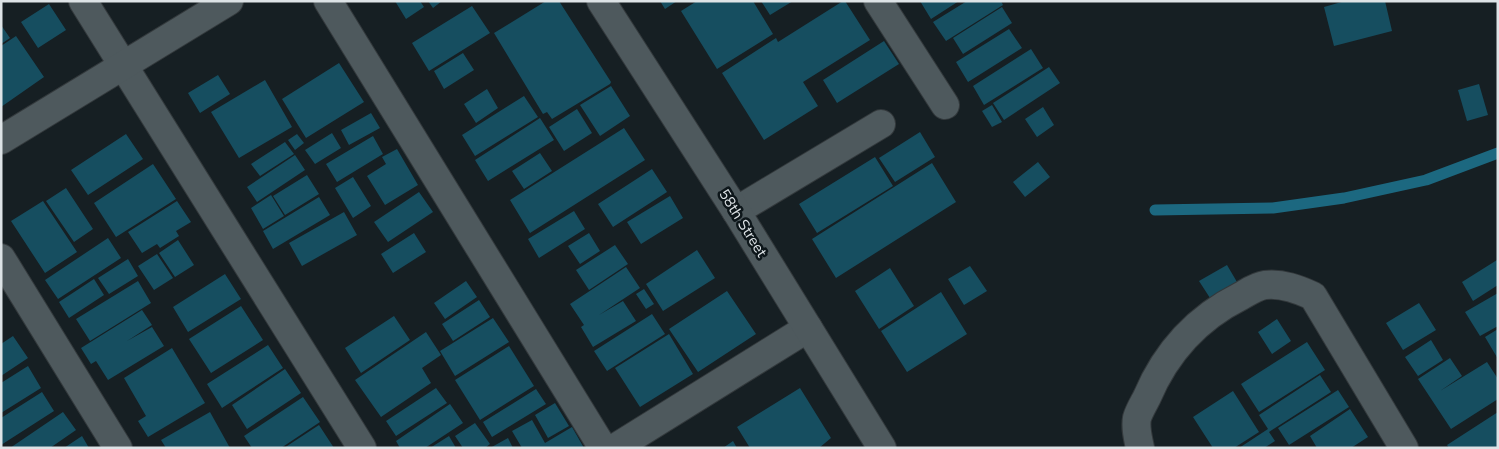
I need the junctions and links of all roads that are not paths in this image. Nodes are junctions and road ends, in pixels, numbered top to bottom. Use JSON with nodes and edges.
{"nodes":[{"id":1,"x":83,"y":1,"type":"edge"},
{"id":2,"x":229,"y":1,"type":"edge"},
{"id":3,"x":328,"y":1,"type":"edge"},
{"id":4,"x":601,"y":1,"type":"edge"},
{"id":5,"x":878,"y":1,"type":"edge"},
{"id":6,"x":122,"y":66,"type":"junction"},
{"id":7,"x":945,"y":105,"type":"dead end"},
{"id":8,"x":881,"y":124,"type":"dead end"},
{"id":9,"x":1,"y":140,"type":"edge"},
{"id":10,"x":736,"y":211,"type":"junction"},
{"id":11,"x":1,"y":258,"type":"edge"},
{"id":12,"x":808,"y":328,"type":"junction"},
{"id":13,"x":118,"y":448,"type":"edge"},
{"id":14,"x":362,"y":448,"type":"edge"},
{"id":15,"x":603,"y":448,"type":"edge"},
{"id":16,"x":615,"y":448,"type":"edge"},
{"id":17,"x":882,"y":448,"type":"edge"},
{"id":18,"x":1140,"y":448,"type":"edge"},
{"id":19,"x":1404,"y":448,"type":"edge"}],
"edges":[{"from":1,"to":6,"type":"street"},
{"from":2,"to":6,"type":"street"},
{"from":3,"to":15,"type":"street"},
{"from":4,"to":10,"type":"street","name":"58th Street"},
{"from":5,"to":7,"type":"street"},
{"from":6,"to":9,"type":"street"},
{"from":6,"to":14,"type":"street"},
{"from":8,"to":10,"type":"street"},
{"from":10,"to":12,"type":"street","name":"58th Street"},
{"from":11,"to":13,"type":"street"},
{"from":12,"to":16,"type":"street"},
{"from":12,"to":17,"type":"street","name":"58th Street"},
{"from":18,"to":19,"type":"street"}]}
